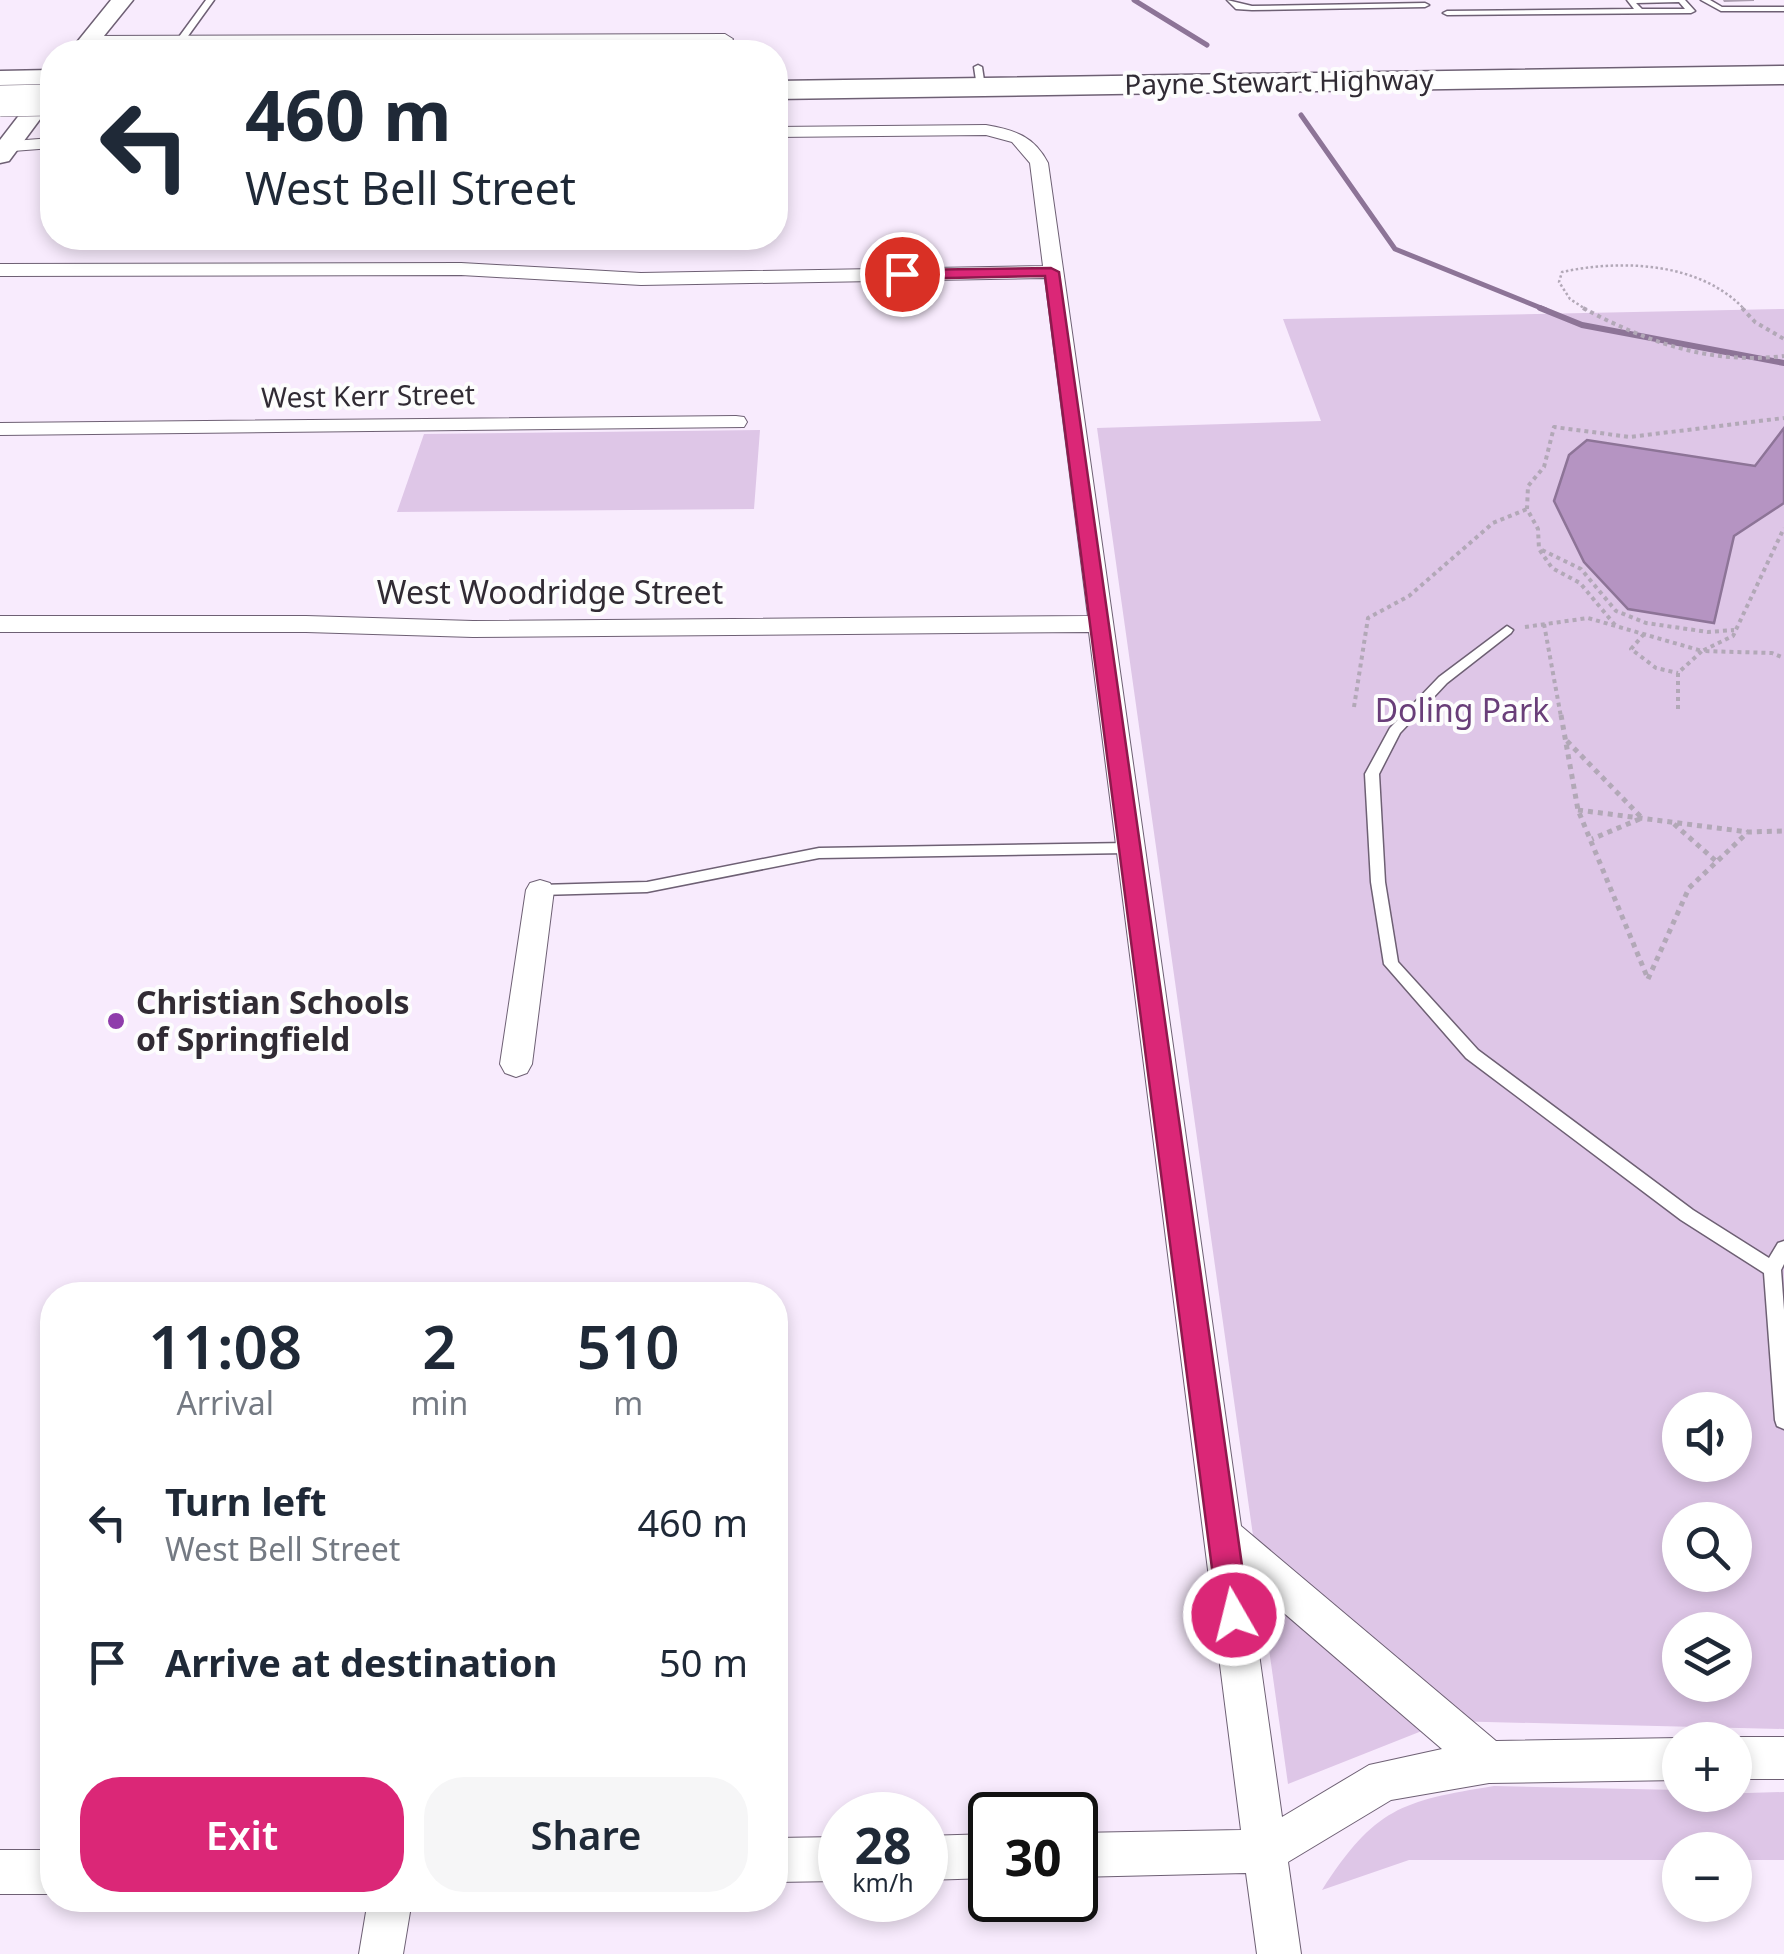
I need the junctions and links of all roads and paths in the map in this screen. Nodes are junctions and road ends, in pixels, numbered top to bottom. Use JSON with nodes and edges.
{"nodes":[{"id":1,"x":122,"y":0,"type":"edge"},
{"id":2,"x":210,"y":0,"type":"edge"},
{"id":3,"x":1231,"y":0,"type":"edge"},
{"id":4,"x":1481,"y":0,"type":"edge"},
{"id":5,"x":1704,"y":0,"type":"edge"},
{"id":6,"x":1381,"y":2,"type":"edge"},
{"id":7,"x":1425,"y":5,"type":"dead end"},
{"id":8,"x":1784,"y":9,"type":"edge"},
{"id":9,"x":1489,"y":12,"type":"junction"},
{"id":10,"x":1640,"y":12,"type":"junction"},
{"id":11,"x":1448,"y":13,"type":"dead end"},
{"id":12,"x":725,"y":39,"type":"dead end"},
{"id":13,"x":90,"y":40,"type":"edge"},
{"id":14,"x":181,"y":40,"type":"edge"},
{"id":15,"x":452,"y":40,"type":"edge"},
{"id":16,"x":1784,"y":56,"type":"edge"},
{"id":17,"x":788,"y":70,"type":"edge"},
{"id":18,"x":1784,"y":75,"type":"edge"},
{"id":19,"x":979,"y":77,"type":"junction"},
{"id":20,"x":40,"y":81,"type":"edge"},
{"id":21,"x":2,"y":87,"type":"edge"},
{"id":22,"x":788,"y":89,"type":"edge"},
{"id":23,"x":40,"y":97,"type":"edge"},
{"id":24,"x":40,"y":103,"type":"edge"},
{"id":25,"x":788,"y":132,"type":"edge"},
{"id":26,"x":40,"y":144,"type":"edge"},
{"id":27,"x":3,"y":149,"type":"edge"},
{"id":28,"x":0,"y":270,"type":"edge"},
{"id":29,"x":1051,"y":272,"type":"junction"},
{"id":30,"x":1784,"y":339,"type":"edge"},
{"id":31,"x":1784,"y":356,"type":"edge"},
{"id":32,"x":1784,"y":418,"type":"edge"},
{"id":33,"x":736,"y":422,"type":"dead end"},
{"id":34,"x":0,"y":430,"type":"edge"},
{"id":35,"x":1528,"y":509,"type":"junction"},
{"id":36,"x":1784,"y":528,"type":"edge"},
{"id":37,"x":1540,"y":548,"type":"junction"},
{"id":38,"x":0,"y":624,"type":"edge"},
{"id":39,"x":1099,"y":624,"type":"junction"},
{"id":40,"x":1544,"y":624,"type":"junction"},
{"id":41,"x":1615,"y":625,"type":"junction"},
{"id":42,"x":1507,"y":630,"type":"joint"},
{"id":43,"x":1736,"y":630,"type":"junction"},
{"id":44,"x":1644,"y":634,"type":"junction"},
{"id":45,"x":1702,"y":651,"type":"junction"},
{"id":46,"x":1784,"y":658,"type":"edge"},
{"id":47,"x":1678,"y":673,"type":"junction"},
{"id":48,"x":1354,"y":708,"type":"dead end"},
{"id":49,"x":1678,"y":709,"type":"dead end"},
{"id":50,"x":1566,"y":740,"type":"junction"},
{"id":51,"x":1578,"y":810,"type":"junction"},
{"id":52,"x":1642,"y":818,"type":"junction"},
{"id":53,"x":1672,"y":822,"type":"junction"},
{"id":54,"x":1784,"y":831,"type":"edge"},
{"id":55,"x":1748,"y":832,"type":"junction"},
{"id":56,"x":1592,"y":839,"type":"junction"},
{"id":57,"x":1128,"y":848,"type":"junction"},
{"id":58,"x":1717,"y":862,"type":"junction"},
{"id":59,"x":540,"y":890,"type":"joint"},
{"id":60,"x":516,"y":1064,"type":"dead end"},
{"id":61,"x":1784,"y":1248,"type":"edge"},
{"id":62,"x":1772,"y":1269,"type":"junction"},
{"id":63,"x":1784,"y":1420,"type":"edge"},
{"id":64,"x":1222,"y":1536,"type":"junction"},
{"id":65,"x":1752,"y":1758,"type":"edge"},
{"id":66,"x":1784,"y":1758,"type":"edge"},
{"id":67,"x":1662,"y":1759,"type":"edge"},
{"id":68,"x":1489,"y":1762,"type":"junction"},
{"id":69,"x":1266,"y":1851,"type":"junction"},
{"id":70,"x":1098,"y":1855,"type":"edge"},
{"id":71,"x":818,"y":1859,"type":"edge"},
{"id":72,"x":788,"y":1860,"type":"edge"},
{"id":73,"x":0,"y":1872,"type":"edge"},
{"id":74,"x":40,"y":1872,"type":"edge"},
{"id":75,"x":388,"y":1912,"type":"edge"},
{"id":76,"x":380,"y":1954,"type":"edge"},
{"id":77,"x":1279,"y":1954,"type":"edge"}],
"edges":[{"from":1,"to":13,"type":"main road"},
{"from":2,"to":14,"type":"lane"},
{"from":3,"to":6,"type":"lane"},
{"from":4,"to":9,"type":"lane"},
{"from":5,"to":8,"type":"lane"},
{"from":6,"to":7,"type":"lane"},
{"from":9,"to":10,"type":"lane"},
{"from":9,"to":11,"type":"lane"},
{"from":10,"to":10,"type":"lane"},
{"from":12,"to":15,"type":"street"},
{"from":16,"to":19,"type":"highway","name":"Payne Stewart Highway"},
{"from":17,"to":19,"type":"highway","name":"Payne Stewart Highway"},
{"from":18,"to":19,"type":"highway","name":"Payne Stewart Highway"},
{"from":19,"to":22,"type":"highway","name":"Payne Stewart Highway"},
{"from":20,"to":21,"type":"highway"},
{"from":21,"to":23,"type":"highway","bridge":true},
{"from":24,"to":27,"type":"main road"},
{"from":25,"to":29,"type":"street"},
{"from":26,"to":27,"type":"street"},
{"from":28,"to":29,"type":"street"},
{"from":29,"to":39,"type":"street"},
{"from":30,"to":31,"type":"path"},
{"from":32,"to":35,"type":"path"},
{"from":33,"to":34,"type":"street","name":"West Kerr Street"},
{"from":35,"to":37,"type":"path"},
{"from":35,"to":48,"type":"path"},
{"from":36,"to":43,"type":"path"},
{"from":37,"to":41,"type":"path"},
{"from":37,"to":43,"type":"path"},
{"from":38,"to":39,"type":"street","name":"West Woodridge Street"},
{"from":39,"to":57,"type":"street"},
{"from":40,"to":41,"type":"path"},
{"from":40,"to":42,"type":"path"},
{"from":40,"to":50,"type":"path"},
{"from":41,"to":44,"type":"path"},
{"from":42,"to":62,"type":"lane"},
{"from":43,"to":45,"type":"path"},
{"from":44,"to":45,"type":"path"},
{"from":44,"to":47,"type":"path"},
{"from":45,"to":46,"type":"path"},
{"from":45,"to":47,"type":"path"},
{"from":47,"to":49,"type":"path"},
{"from":50,"to":51,"type":"path"},
{"from":50,"to":52,"type":"path"},
{"from":51,"to":52,"type":"path"},
{"from":51,"to":56,"type":"path"},
{"from":52,"to":53,"type":"path"},
{"from":52,"to":56,"type":"path"},
{"from":53,"to":55,"type":"path"},
{"from":53,"to":58,"type":"path"},
{"from":54,"to":55,"type":"path"},
{"from":55,"to":58,"type":"path"},
{"from":56,"to":58,"type":"path"},
{"from":57,"to":59,"type":"lane"},
{"from":57,"to":64,"type":"street"},
{"from":59,"to":60,"type":"street"},
{"from":61,"to":62,"type":"lane"},
{"from":62,"to":63,"type":"lane"},
{"from":64,"to":68,"type":"street"},
{"from":64,"to":69,"type":"street"},
{"from":65,"to":66,"type":"street"},
{"from":67,"to":68,"type":"street"},
{"from":68,"to":69,"type":"street"},
{"from":69,"to":70,"type":"street"},
{"from":69,"to":77,"type":"street"},
{"from":71,"to":72,"type":"street"},
{"from":73,"to":74,"type":"street"},
{"from":75,"to":76,"type":"street"}]}
